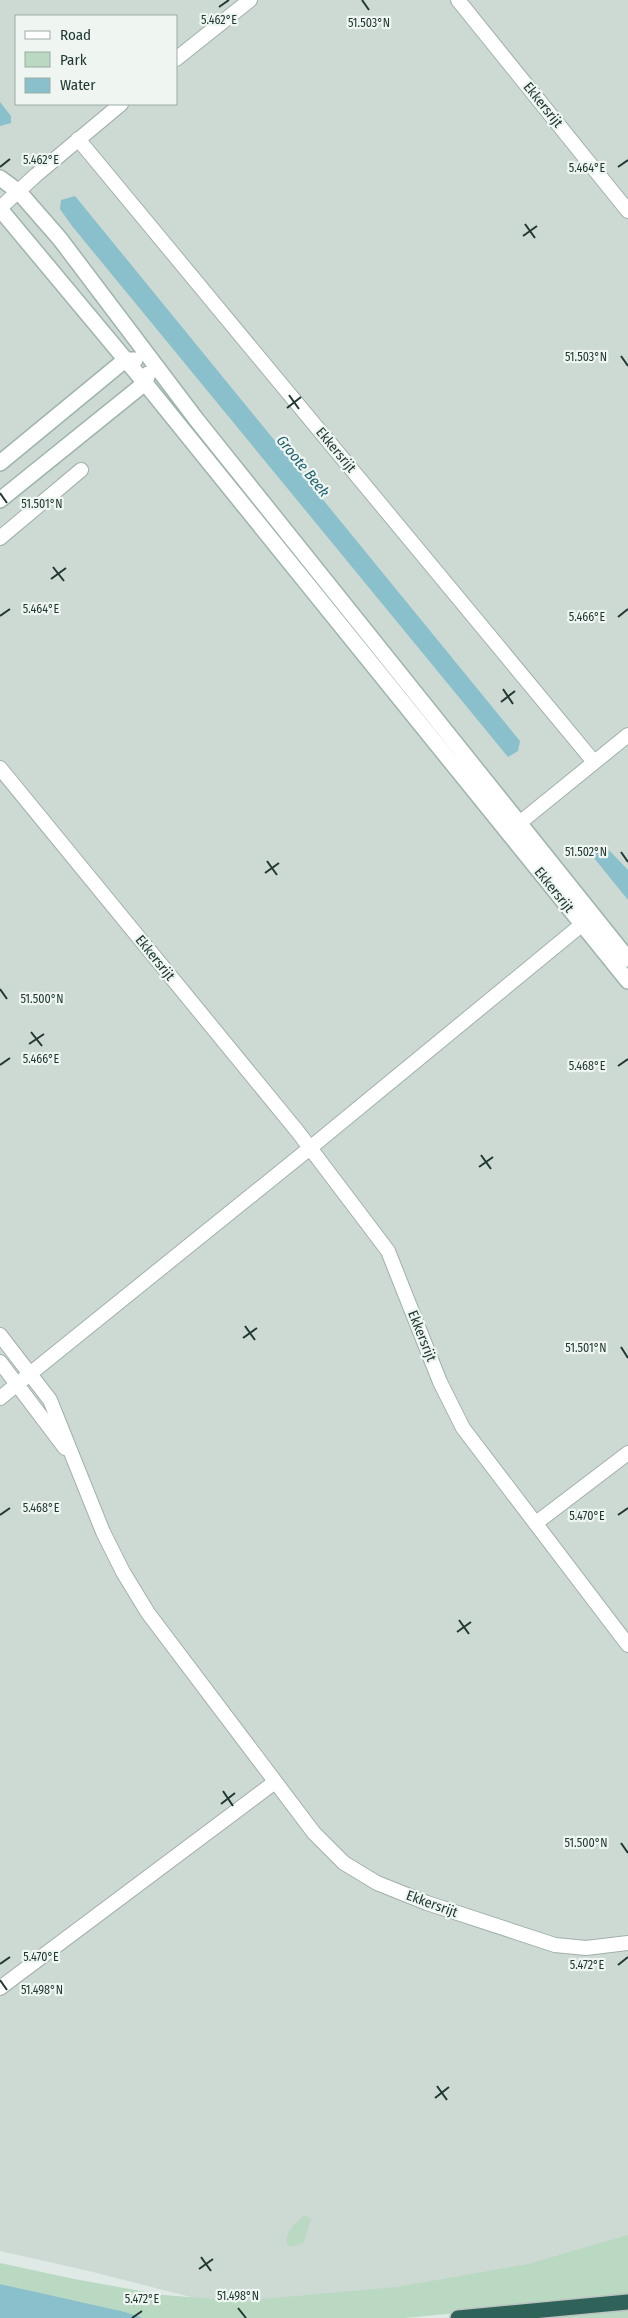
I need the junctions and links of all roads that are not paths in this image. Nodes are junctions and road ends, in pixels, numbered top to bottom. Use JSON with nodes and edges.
{"nodes":[{"id":1,"x":250,"y":0,"type":"edge"},
{"id":2,"x":458,"y":0,"type":"edge"},
{"id":3,"x":178,"y":57,"type":"edge"},
{"id":4,"x":121,"y":105,"type":"edge"},
{"id":5,"x":78,"y":139,"type":"junction"},
{"id":6,"x":0,"y":178,"type":"edge"},
{"id":7,"x":18,"y":192,"type":"junction"},
{"id":8,"x":0,"y":209,"type":"edge"},
{"id":9,"x":628,"y":211,"type":"edge"},
{"id":10,"x":125,"y":360,"type":"junction"},
{"id":11,"x":152,"y":360,"type":"junction"},
{"id":12,"x":145,"y":383,"type":"junction"},
{"id":13,"x":0,"y":463,"type":"edge"},
{"id":14,"x":81,"y":470,"type":"dead end"},
{"id":15,"x":0,"y":500,"type":"edge"},
{"id":16,"x":0,"y":538,"type":"edge"},
{"id":17,"x":628,"y":735,"type":"edge"},
{"id":18,"x":594,"y":762,"type":"junction"},
{"id":19,"x":0,"y":768,"type":"edge"},
{"id":20,"x":513,"y":829,"type":"junction"},
{"id":21,"x":587,"y":920,"type":"junction"},
{"id":22,"x":628,"y":959,"type":"edge"},
{"id":23,"x":628,"y":981,"type":"edge"},
{"id":24,"x":310,"y":1148,"type":"junction"},
{"id":25,"x":0,"y":1335,"type":"edge"},
{"id":26,"x":0,"y":1362,"type":"edge"},
{"id":27,"x":31,"y":1373,"type":"junction"},
{"id":28,"x":18,"y":1384,"type":"junction"},
{"id":29,"x":0,"y":1398,"type":"edge"},
{"id":30,"x":628,"y":1454,"type":"edge"},
{"id":31,"x":74,"y":1460,"type":"junction"},
{"id":32,"x":536,"y":1523,"type":"junction"},
{"id":33,"x":628,"y":1645,"type":"edge"},
{"id":34,"x":275,"y":1782,"type":"junction"},
{"id":35,"x":628,"y":1943,"type":"edge"},
{"id":36,"x":0,"y":1988,"type":"edge"},
{"id":37,"x":628,"y":2302,"type":"edge"},
{"id":38,"x":458,"y":2318,"type":"edge"}],
"edges":[{"from":1,"to":3,"type":"street"},
{"from":2,"to":9,"type":"street","name":"Ekkersrijt"},
{"from":4,"to":5,"type":"street","name":"Ekkersrijt"},
{"from":5,"to":7,"type":"street","name":"Ekkersrijt"},
{"from":5,"to":18,"type":"street","name":"Ekkersrijt"},
{"from":6,"to":7,"type":"main road","name":"Ekkersrijt"},
{"from":7,"to":8,"type":"street","name":"Ekkersrijt"},
{"from":7,"to":11,"type":"main road","name":"Ekkersrijt"},
{"from":8,"to":10,"type":"main road","name":"Ekkersrijt"},
{"from":10,"to":11,"type":"main road"},
{"from":10,"to":12,"type":"main road","name":"Ekkersrijt"},
{"from":10,"to":13,"type":"main road"},
{"from":11,"to":12,"type":"main road"},
{"from":11,"to":20,"type":"main road","name":"Ekkersrijt"},
{"from":12,"to":15,"type":"main road"},
{"from":12,"to":20,"type":"main road","name":"Ekkersrijt"},
{"from":14,"to":16,"type":"street"},
{"from":17,"to":18,"type":"street"},
{"from":18,"to":20,"type":"street"},
{"from":19,"to":24,"type":"street","name":"Ekkersrijt"},
{"from":20,"to":21,"type":"main road","name":"Ekkersrijt"},
{"from":21,"to":22,"type":"main road","name":"Ekkersrijt"},
{"from":21,"to":23,"type":"main road","name":"Ekkersrijt"},
{"from":21,"to":24,"type":"street","name":"Ekkersrijt"},
{"from":24,"to":27,"type":"street","name":"Ekkersrijt"},
{"from":24,"to":32,"type":"street","name":"Ekkersrijt"},
{"from":25,"to":27,"type":"street","name":"Ekkersrijt"},
{"from":26,"to":28,"type":"street","name":"Ekkersrijt"},
{"from":27,"to":28,"type":"street","name":"Ekkersrijt"},
{"from":27,"to":31,"type":"street","name":"Ekkersrijt"},
{"from":28,"to":29,"type":"street","name":"Ekkersrijt"},
{"from":28,"to":31,"type":"street","name":"Ekkersrijt"},
{"from":30,"to":32,"type":"street"},
{"from":31,"to":34,"type":"street","name":"Ekkersrijt"},
{"from":32,"to":33,"type":"street","name":"Ekkersrijt"},
{"from":34,"to":35,"type":"street","name":"Ekkersrijt"},
{"from":34,"to":36,"type":"street"},
{"from":37,"to":38,"type":"highway"}]}
